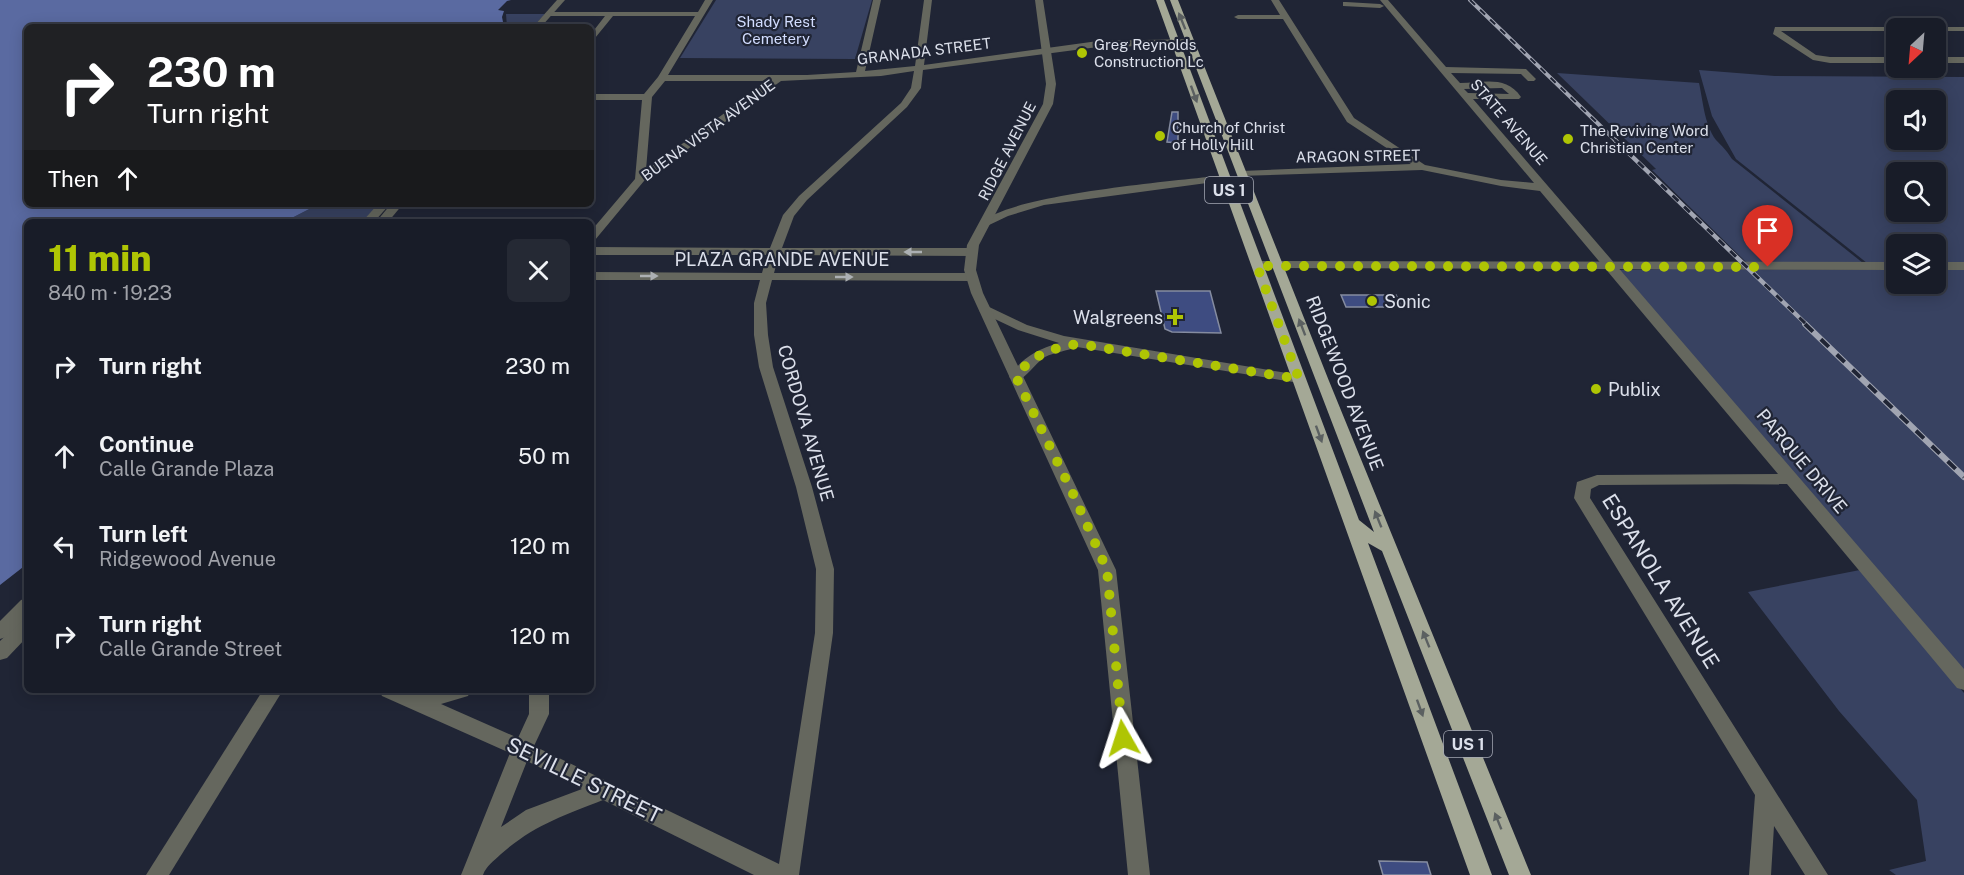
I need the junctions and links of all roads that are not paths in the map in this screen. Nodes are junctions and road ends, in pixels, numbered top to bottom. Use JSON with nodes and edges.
{"nodes":[{"id":1,"x":561,"y":0,"type":"edge"},
{"id":2,"x":709,"y":0,"type":"edge"},
{"id":3,"x":877,"y":0,"type":"edge"},
{"id":4,"x":928,"y":0,"type":"edge"},
{"id":5,"x":1039,"y":0,"type":"edge"},
{"id":6,"x":1160,"y":0,"type":"edge"},
{"id":7,"x":1174,"y":0,"type":"edge"},
{"id":8,"x":1275,"y":0,"type":"edge"},
{"id":9,"x":1382,"y":3,"type":"edge"},
{"id":10,"x":1346,"y":4,"type":"dead end"},
{"id":11,"x":549,"y":14,"type":"junction"},
{"id":12,"x":611,"y":14,"type":"junction"},
{"id":13,"x":699,"y":14,"type":"junction"},
{"id":14,"x":1238,"y":17,"type":"dead end"},
{"id":15,"x":1285,"y":17,"type":"junction"},
{"id":16,"x":540,"y":24,"type":"edge"},
{"id":17,"x":1886,"y":29,"type":"edge"},
{"id":18,"x":1946,"y":29,"type":"edge"},
{"id":19,"x":1964,"y":29,"type":"edge"},
{"id":20,"x":594,"y":36,"type":"edge"},
{"id":21,"x":1175,"y":42,"type":"junction"},
{"id":22,"x":1190,"y":42,"type":"junction"},
{"id":23,"x":1131,"y":43,"type":"junction"},
{"id":24,"x":1047,"y":50,"type":"junction"},
{"id":25,"x":1134,"y":55,"type":"dead end"},
{"id":26,"x":1886,"y":60,"type":"edge"},
{"id":27,"x":1946,"y":60,"type":"edge"},
{"id":28,"x":1964,"y":60,"type":"edge"},
{"id":29,"x":920,"y":68,"type":"junction"},
{"id":30,"x":1444,"y":70,"type":"junction"},
{"id":31,"x":860,"y":74,"type":"junction"},
{"id":32,"x":662,"y":78,"type":"junction"},
{"id":33,"x":779,"y":78,"type":"junction"},
{"id":34,"x":1531,"y":79,"type":"dead end"},
{"id":35,"x":1458,"y":86,"type":"junction"},
{"id":36,"x":1467,"y":96,"type":"junction"},
{"id":37,"x":647,"y":97,"type":"junction"},
{"id":38,"x":594,"y":98,"type":"edge"},
{"id":39,"x":1422,"y":167,"type":"junction"},
{"id":40,"x":1242,"y":174,"type":"junction"},
{"id":41,"x":1225,"y":178,"type":"junction"},
{"id":42,"x":640,"y":179,"type":"junction"},
{"id":43,"x":1546,"y":188,"type":"junction"},
{"id":44,"x":381,"y":207,"type":"edge"},
{"id":45,"x":394,"y":207,"type":"edge"},
{"id":46,"x":371,"y":219,"type":"edge"},
{"id":47,"x":384,"y":219,"type":"edge"},
{"id":48,"x":987,"y":223,"type":"junction"},
{"id":49,"x":594,"y":234,"type":"edge"},
{"id":50,"x":594,"y":251,"type":"edge"},
{"id":51,"x":774,"y":252,"type":"junction"},
{"id":52,"x":972,"y":252,"type":"junction"},
{"id":53,"x":1278,"y":265,"type":"junction"},
{"id":54,"x":1609,"y":265,"type":"junction"},
{"id":55,"x":1257,"y":266,"type":"junction"},
{"id":56,"x":1946,"y":266,"type":"edge"},
{"id":57,"x":1964,"y":266,"type":"edge"},
{"id":58,"x":1886,"y":267,"type":"edge"},
{"id":59,"x":594,"y":276,"type":"edge"},
{"id":60,"x":767,"y":277,"type":"junction"},
{"id":61,"x":972,"y":277,"type":"junction"},
{"id":62,"x":985,"y":309,"type":"junction"},
{"id":63,"x":1078,"y":344,"type":"junction"},
{"id":64,"x":1016,"y":377,"type":"junction"},
{"id":65,"x":1299,"y":379,"type":"junction"},
{"id":66,"x":1791,"y":479,"type":"junction"},
{"id":67,"x":1351,"y":521,"type":"junction"},
{"id":68,"x":1390,"y":548,"type":"junction"},
{"id":69,"x":24,"y":610,"type":"edge"},
{"id":70,"x":16,"y":625,"type":"edge"},
{"id":71,"x":0,"y":653,"type":"edge"},
{"id":72,"x":1964,"y":682,"type":"edge"},
{"id":73,"x":271,"y":693,"type":"edge"},
{"id":74,"x":397,"y":693,"type":"edge"},
{"id":75,"x":451,"y":693,"type":"edge"},
{"id":76,"x":539,"y":693,"type":"edge"},
{"id":77,"x":421,"y":702,"type":"junction"},
{"id":78,"x":522,"y":750,"type":"junction"},
{"id":79,"x":603,"y":790,"type":"junction"},
{"id":80,"x":1766,"y":793,"type":"junction"},
{"id":81,"x":475,"y":868,"type":"edge"},
{"id":82,"x":158,"y":875,"type":"edge"},
{"id":83,"x":777,"y":875,"type":"edge"},
{"id":84,"x":788,"y":875,"type":"edge"},
{"id":85,"x":1139,"y":875,"type":"edge"},
{"id":86,"x":1481,"y":875,"type":"edge"},
{"id":87,"x":1520,"y":875,"type":"edge"},
{"id":88,"x":1760,"y":875,"type":"edge"},
{"id":89,"x":1817,"y":875,"type":"edge"}],
"edges":[{"from":1,"to":11,"type":"street"},
{"from":2,"to":13,"type":"street"},
{"from":3,"to":31,"type":"street"},
{"from":4,"to":29,"type":"street","name":"CORDOVA AVENUE"},
{"from":5,"to":24,"type":"street","name":"RIDGE AVENUE"},
{"from":6,"to":21,"type":"main road","number":"US 1"},
{"from":22,"to":7,"type":"main road","name":"RIDGEWOOD AVENUE","number":"US 1","one_way":true},
{"from":8,"to":15,"type":"street"},
{"from":9,"to":10,"type":"street"},
{"from":9,"to":30,"type":"street","name":"STATE AVENUE"},
{"from":11,"to":12,"type":"street"},
{"from":11,"to":16,"type":"street"},
{"from":12,"to":13,"type":"street"},
{"from":12,"to":20,"type":"street"},
{"from":13,"to":32,"type":"street"},
{"from":14,"to":15,"type":"street"},
{"from":15,"to":39,"type":"street"},
{"from":17,"to":26,"type":"street"},
{"from":18,"to":19,"type":"street"},
{"from":21,"to":22,"type":"street","name":"GRANADA STREET"},
{"from":21,"to":23,"type":"street","name":"GRANADA STREET"},
{"from":21,"to":41,"type":"main road","number":"US 1","one_way":true},
{"from":22,"to":40,"type":"main road","name":"RIDGEWOOD AVENUE","number":"US 1"},
{"from":23,"to":24,"type":"street","name":"GRANADA STREET"},
{"from":23,"to":25,"type":"street"},
{"from":24,"to":29,"type":"street","name":"GRANADA STREET"},
{"from":24,"to":48,"type":"street","name":"RIDGE AVENUE"},
{"from":27,"to":28,"type":"street"},
{"from":29,"to":31,"type":"street","name":"GRANADA STREET"},
{"from":29,"to":51,"type":"street","name":"CORDOVA AVENUE"},
{"from":30,"to":34,"type":"street"},
{"from":30,"to":35,"type":"street","name":"STATE AVENUE"},
{"from":31,"to":33,"type":"street","name":"GRANADA STREET"},
{"from":32,"to":33,"type":"street","name":"GRANADA STREET"},
{"from":32,"to":37,"type":"street"},
{"from":33,"to":42,"type":"street","name":"BUENA VISTA AVENUE"},
{"from":35,"to":36,"type":"street","name":"STATE AVENUE"},
{"from":35,"to":36,"type":"street"},
{"from":36,"to":43,"type":"street","name":"STATE AVENUE"},
{"from":37,"to":38,"type":"street"},
{"from":37,"to":42,"type":"street"},
{"from":39,"to":40,"type":"street","name":"ARAGON STREET"},
{"from":39,"to":43,"type":"street","name":"ARAGON STREET"},
{"from":40,"to":53,"type":"main road","name":"RIDGEWOOD AVENUE","number":"US 1"},
{"from":41,"to":48,"type":"street"},
{"from":41,"to":55,"type":"main road","number":"US 1"},
{"from":42,"to":49,"type":"street","name":"BUENA VISTA AVENUE"},
{"from":43,"to":54,"type":"street","name":"STATE AVENUE"},
{"from":44,"to":46,"type":"street"},
{"from":45,"to":47,"type":"street"},
{"from":48,"to":52,"type":"street","name":"RIDGE AVENUE"},
{"from":50,"to":51,"type":"street","name":"PLAZA GRANDE AVENUE"},
{"from":52,"to":51,"type":"street","name":"PLAZA GRANDE AVENUE","one_way":true},
{"from":51,"to":60,"type":"street","name":"CORDOVA AVENUE"},
{"from":52,"to":61,"type":"street","name":"RIDGE AVENUE"},
{"from":53,"to":54,"type":"street"},
{"from":53,"to":55,"type":"street"},
{"from":68,"to":53,"type":"main road","name":"RIDGEWOOD AVENUE","number":"US 1","one_way":true},
{"from":54,"to":58,"type":"street"},
{"from":54,"to":66,"type":"street","name":"PARQUE DRIVE"},
{"from":55,"to":65,"type":"main road","number":"US 1"},
{"from":56,"to":57,"type":"street"},
{"from":59,"to":60,"type":"street","name":"PLAZA GRANDE AVENUE","one_way":true},
{"from":60,"to":61,"type":"street","name":"PLAZA GRANDE AVENUE","one_way":true},
{"from":60,"to":84,"type":"street","name":"CORDOVA AVENUE"},
{"from":61,"to":62,"type":"street","name":"RIDGE AVENUE"},
{"from":62,"to":63,"type":"street"},
{"from":62,"to":64,"type":"street","name":"RIDGE AVENUE"},
{"from":63,"to":64,"type":"street"},
{"from":63,"to":65,"type":"street"},
{"from":64,"to":85,"type":"street","name":"RIDGE AVENUE"},
{"from":65,"to":67,"type":"main road","number":"US 1","one_way":true},
{"from":66,"to":72,"type":"street","name":"PARQUE DRIVE"},
{"from":66,"to":80,"type":"street","name":"ESPANOLA AVENUE"},
{"from":67,"to":68,"type":"main road"},
{"from":67,"to":86,"type":"main road","number":"US 1","one_way":true},
{"from":87,"to":68,"type":"main road","name":"RIDGEWOOD AVENUE","number":"US 1","one_way":true},
{"from":69,"to":70,"type":"street"},
{"from":70,"to":71,"type":"street"},
{"from":73,"to":82,"type":"street"},
{"from":74,"to":77,"type":"street","name":"SEVILLE STREET"},
{"from":75,"to":77,"type":"street"},
{"from":76,"to":78,"type":"street"},
{"from":77,"to":78,"type":"street","name":"SEVILLE STREET"},
{"from":78,"to":79,"type":"street","name":"SEVILLE STREET"},
{"from":78,"to":81,"type":"street"},
{"from":79,"to":81,"type":"street"},
{"from":79,"to":83,"type":"street","name":"SEVILLE STREET"},
{"from":80,"to":88,"type":"street"},
{"from":80,"to":89,"type":"street","name":"ESPANOLA AVENUE"}]}
